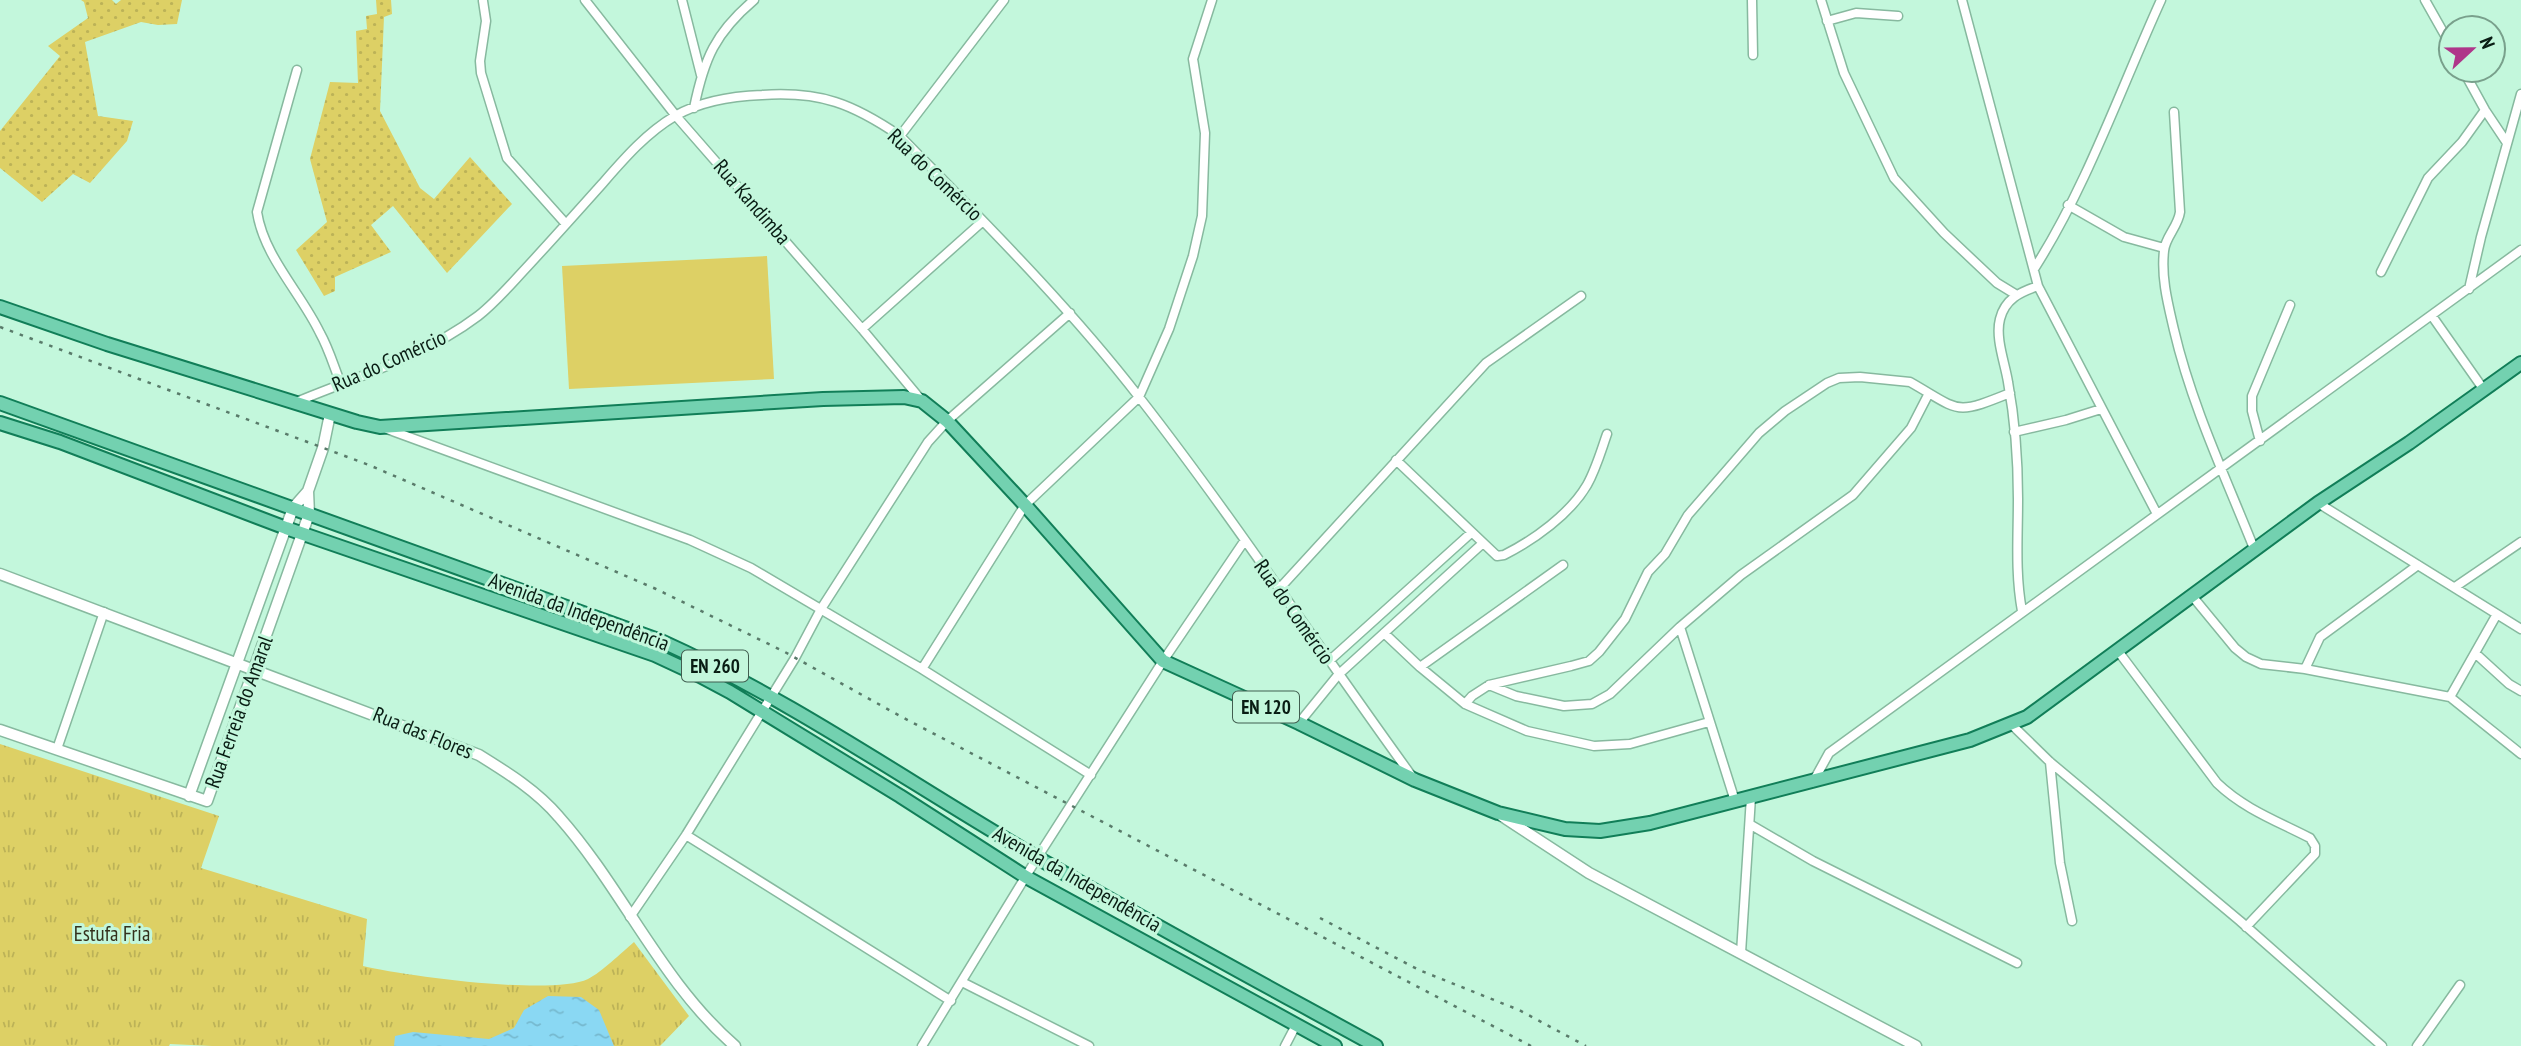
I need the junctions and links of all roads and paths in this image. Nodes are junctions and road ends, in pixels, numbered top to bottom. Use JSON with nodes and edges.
{"nodes":[{"id":1,"x":585,"y":0,"type":"edge"},
{"id":2,"x":682,"y":0,"type":"edge"},
{"id":3,"x":754,"y":0,"type":"edge"},
{"id":4,"x":1004,"y":0,"type":"edge"},
{"id":5,"x":1212,"y":0,"type":"edge"},
{"id":6,"x":1752,"y":0,"type":"edge"},
{"id":7,"x":1821,"y":0,"type":"edge"},
{"id":8,"x":1962,"y":0,"type":"edge"},
{"id":9,"x":2161,"y":0,"type":"edge"},
{"id":10,"x":2425,"y":0,"type":"edge"},
{"id":11,"x":483,"y":1,"type":"edge"},
{"id":12,"x":1899,"y":16,"type":"dead end"},
{"id":13,"x":1827,"y":21,"type":"junction"},
{"id":14,"x":2437,"y":21,"type":"edge"},
{"id":15,"x":1753,"y":55,"type":"dead end"},
{"id":16,"x":297,"y":71,"type":"dead end"},
{"id":17,"x":701,"y":75,"type":"junction"},
{"id":18,"x":2471,"y":84,"type":"edge"},
{"id":19,"x":2521,"y":94,"type":"edge"},
{"id":20,"x":694,"y":108,"type":"junction"},
{"id":21,"x":2485,"y":110,"type":"junction"},
{"id":22,"x":2174,"y":112,"type":"dead end"},
{"id":23,"x":676,"y":116,"type":"junction"},
{"id":24,"x":900,"y":136,"type":"junction"},
{"id":25,"x":2507,"y":142,"type":"junction"},
{"id":26,"x":2068,"y":205,"type":"junction"},
{"id":27,"x":984,"y":221,"type":"junction"},
{"id":28,"x":566,"y":224,"type":"junction"},
{"id":29,"x":2164,"y":248,"type":"junction"},
{"id":30,"x":2521,"y":250,"type":"edge"},
{"id":31,"x":2034,"y":269,"type":"junction"},
{"id":32,"x":2381,"y":272,"type":"dead end"},
{"id":33,"x":2038,"y":286,"type":"junction"},
{"id":34,"x":2469,"y":289,"type":"junction"},
{"id":35,"x":2015,"y":294,"type":"junction"},
{"id":36,"x":1581,"y":296,"type":"dead end"},
{"id":37,"x":2290,"y":305,"type":"dead end"},
{"id":38,"x":0,"y":307,"type":"edge"},
{"id":39,"x":1070,"y":313,"type":"junction"},
{"id":40,"x":2432,"y":316,"type":"junction"},
{"id":41,"x":862,"y":329,"type":"junction"},
{"id":42,"x":2521,"y":363,"type":"edge"},
{"id":43,"x":341,"y":384,"type":"junction"},
{"id":44,"x":2484,"y":390,"type":"junction"},
{"id":45,"x":2010,"y":393,"type":"junction"},
{"id":46,"x":1928,"y":395,"type":"junction"},
{"id":47,"x":1139,"y":397,"type":"junction"},
{"id":48,"x":922,"y":401,"type":"junction"},
{"id":49,"x":295,"y":402,"type":"junction"},
{"id":50,"x":0,"y":403,"type":"edge"},
{"id":51,"x":2101,"y":409,"type":"junction"},
{"id":52,"x":330,"y":414,"type":"junction"},
{"id":53,"x":947,"y":421,"type":"junction"},
{"id":54,"x":0,"y":423,"type":"edge"},
{"id":55,"x":66,"y":426,"type":"junction"},
{"id":56,"x":380,"y":427,"type":"junction"},
{"id":57,"x":2014,"y":432,"type":"junction"},
{"id":58,"x":1607,"y":434,"type":"dead end"},
{"id":59,"x":2260,"y":441,"type":"junction"},
{"id":60,"x":60,"y":442,"type":"junction"},
{"id":61,"x":1396,"y":460,"type":"junction"},
{"id":62,"x":180,"y":468,"type":"junction"},
{"id":63,"x":2220,"y":468,"type":"junction"},
{"id":64,"x":172,"y":485,"type":"junction"},
{"id":65,"x":308,"y":491,"type":"junction"},
{"id":66,"x":2319,"y":503,"type":"junction"},
{"id":67,"x":1025,"y":505,"type":"junction"},
{"id":68,"x":293,"y":508,"type":"junction"},
{"id":69,"x":309,"y":513,"type":"junction"},
{"id":70,"x":2157,"y":514,"type":"junction"},
{"id":71,"x":286,"y":528,"type":"junction"},
{"id":72,"x":1471,"y":533,"type":"junction"},
{"id":73,"x":302,"y":534,"type":"junction"},
{"id":74,"x":1244,"y":540,"type":"junction"},
{"id":75,"x":2521,"y":542,"type":"edge"},
{"id":76,"x":1483,"y":543,"type":"junction"},
{"id":77,"x":2255,"y":551,"type":"junction"},
{"id":78,"x":1563,"y":565,"type":"dead end"},
{"id":79,"x":2418,"y":565,"type":"junction"},
{"id":80,"x":0,"y":574,"type":"edge"},
{"id":81,"x":2455,"y":587,"type":"junction"},
{"id":82,"x":1279,"y":589,"type":"junction"},
{"id":83,"x":2193,"y":597,"type":"junction"},
{"id":84,"x":821,"y":609,"type":"junction"},
{"id":85,"x":2022,"y":611,"type":"junction"},
{"id":86,"x":104,"y":612,"type":"junction"},
{"id":87,"x":2497,"y":614,"type":"junction"},
{"id":88,"x":1680,"y":627,"type":"junction"},
{"id":89,"x":2521,"y":628,"type":"edge"},
{"id":90,"x":1384,"y":633,"type":"junction"},
{"id":91,"x":2118,"y":651,"type":"junction"},
{"id":92,"x":2475,"y":653,"type":"junction"},
{"id":93,"x":1163,"y":661,"type":"junction"},
{"id":94,"x":1329,"y":661,"type":"junction"},
{"id":95,"x":237,"y":662,"type":"junction"},
{"id":96,"x":1420,"y":667,"type":"junction"},
{"id":97,"x":254,"y":668,"type":"junction"},
{"id":98,"x":922,"y":669,"type":"junction"},
{"id":99,"x":2305,"y":669,"type":"junction"},
{"id":100,"x":1338,"y":675,"type":"junction"},
{"id":101,"x":1489,"y":685,"type":"junction"},
{"id":102,"x":2521,"y":691,"type":"edge"},
{"id":103,"x":771,"y":696,"type":"junction"},
{"id":104,"x":2450,"y":697,"type":"junction"},
{"id":105,"x":1465,"y":705,"type":"junction"},
{"id":106,"x":762,"y":712,"type":"junction"},
{"id":107,"x":1709,"y":722,"type":"junction"},
{"id":108,"x":1299,"y":723,"type":"junction"},
{"id":109,"x":2012,"y":724,"type":"junction"},
{"id":110,"x":0,"y":730,"type":"edge"},
{"id":111,"x":57,"y":749,"type":"junction"},
{"id":112,"x":2521,"y":754,"type":"edge"},
{"id":113,"x":2050,"y":762,"type":"junction"},
{"id":114,"x":1091,"y":775,"type":"junction"},
{"id":115,"x":909,"y":779,"type":"junction"},
{"id":116,"x":1415,"y":780,"type":"junction"},
{"id":117,"x":1813,"y":782,"type":"junction"},
{"id":118,"x":189,"y":796,"type":"junction"},
{"id":119,"x":900,"y":796,"type":"junction"},
{"id":120,"x":1751,"y":797,"type":"junction"},
{"id":121,"x":1735,"y":801,"type":"junction"},
{"id":122,"x":1498,"y":813,"type":"junction"},
{"id":123,"x":1751,"y":825,"type":"junction"},
{"id":124,"x":686,"y":835,"type":"junction"},
{"id":125,"x":1037,"y":858,"type":"junction"},
{"id":126,"x":1026,"y":877,"type":"junction"},
{"id":127,"x":630,"y":917,"type":"junction"},
{"id":128,"x":1149,"y":920,"type":"junction"},
{"id":129,"x":2072,"y":921,"type":"dead end"},
{"id":130,"x":2246,"y":927,"type":"junction"},
{"id":131,"x":1166,"y":929,"type":"junction"},
{"id":132,"x":1138,"y":940,"type":"junction"},
{"id":133,"x":1155,"y":949,"type":"junction"},
{"id":134,"x":1741,"y":953,"type":"junction"},
{"id":135,"x":2017,"y":963,"type":"dead end"},
{"id":136,"x":962,"y":982,"type":"junction"},
{"id":137,"x":2460,"y":985,"type":"dead end"},
{"id":138,"x":951,"y":1001,"type":"junction"},
{"id":139,"x":1296,"y":1026,"type":"junction"},
{"id":140,"x":735,"y":1046,"type":"edge"},
{"id":141,"x":922,"y":1046,"type":"edge"},
{"id":142,"x":1089,"y":1046,"type":"edge"},
{"id":143,"x":1285,"y":1046,"type":"edge"},
{"id":144,"x":1335,"y":1046,"type":"edge"},
{"id":145,"x":1376,"y":1046,"type":"edge"},
{"id":146,"x":1916,"y":1046,"type":"edge"},
{"id":147,"x":2382,"y":1046,"type":"edge"},
{"id":148,"x":2417,"y":1046,"type":"edge"}],
"edges":[{"from":1,"to":23,"type":"street","name":"Rua Kandimba"},
{"from":2,"to":17,"type":"street"},
{"from":3,"to":17,"type":"street"},
{"from":4,"to":24,"type":"street"},
{"from":5,"to":47,"type":"street"},
{"from":6,"to":15,"type":"street"},
{"from":7,"to":13,"type":"street"},
{"from":8,"to":31,"type":"street"},
{"from":9,"to":26,"type":"street"},
{"from":10,"to":14,"type":"street"},
{"from":11,"to":28,"type":"street"},
{"from":12,"to":13,"type":"street"},
{"from":13,"to":35,"type":"street"},
{"from":16,"to":43,"type":"street"},
{"from":17,"to":20,"type":"street"},
{"from":18,"to":21,"type":"street"},
{"from":19,"to":25,"type":"street"},
{"from":20,"to":23,"type":"street","name":"Rua do Comércio"},
{"from":20,"to":24,"type":"street","name":"Rua do Comércio"},
{"from":21,"to":25,"type":"street"},
{"from":21,"to":32,"type":"street"},
{"from":22,"to":29,"type":"street"},
{"from":23,"to":28,"type":"street","name":"Rua do Comércio"},
{"from":23,"to":41,"type":"street","name":"Rua Kandimba"},
{"from":24,"to":27,"type":"street","name":"Rua do Comércio"},
{"from":25,"to":34,"type":"street"},
{"from":26,"to":29,"type":"street"},
{"from":26,"to":31,"type":"street"},
{"from":27,"to":39,"type":"street","name":"Rua do Comércio"},
{"from":27,"to":41,"type":"street"},
{"from":28,"to":43,"type":"street","name":"Rua do Comércio"},
{"from":29,"to":63,"type":"street"},
{"from":30,"to":34,"type":"street"},
{"from":31,"to":33,"type":"street"},
{"from":33,"to":35,"type":"street"},
{"from":33,"to":51,"type":"street"},
{"from":34,"to":40,"type":"street"},
{"from":35,"to":45,"type":"street"},
{"from":36,"to":61,"type":"street"},
{"from":37,"to":59,"type":"street"},
{"from":38,"to":49,"type":"main road"},
{"from":39,"to":47,"type":"street","name":"Rua do Comércio"},
{"from":39,"to":53,"type":"street"},
{"from":40,"to":44,"type":"street"},
{"from":40,"to":59,"type":"street"},
{"from":41,"to":48,"type":"street","name":"Rua Kandimba"},
{"from":42,"to":44,"type":"main road","number":"EN 120"},
{"from":43,"to":49,"type":"street","name":"Rua do Comércio"},
{"from":44,"to":66,"type":"main road","number":"EN 120"},
{"from":45,"to":46,"type":"street"},
{"from":45,"to":57,"type":"street"},
{"from":46,"to":88,"type":"street"},
{"from":46,"to":101,"type":"street"},
{"from":47,"to":67,"type":"street"},
{"from":47,"to":74,"type":"street","name":"Rua do Comércio"},
{"from":48,"to":53,"type":"main road","number":"EN 120"},
{"from":48,"to":56,"type":"main road"},
{"from":49,"to":52,"type":"main road"},
{"from":50,"to":55,"type":"main road","name":"Avenida da Independência","number":"EN 260"},
{"from":51,"to":57,"type":"street"},
{"from":51,"to":70,"type":"street"},
{"from":52,"to":56,"type":"main road"},
{"from":52,"to":65,"type":"street","name":"Rua Ferreia do Amaral"},
{"from":53,"to":67,"type":"main road","number":"EN 120"},
{"from":53,"to":84,"type":"street"},
{"from":54,"to":60,"type":"main road","name":"Avenida da Independência","number":"EN 260"},
{"from":55,"to":60,"type":"main road"},
{"from":55,"to":62,"type":"main road","name":"Avenida da Independência","number":"EN 260"},
{"from":56,"to":84,"type":"street"},
{"from":57,"to":85,"type":"street"},
{"from":58,"to":76,"type":"street"},
{"from":59,"to":63,"type":"street"},
{"from":60,"to":64,"type":"main road","name":"Avenida da Independência","number":"EN 260"},
{"from":61,"to":72,"type":"street"},
{"from":61,"to":82,"type":"street"},
{"from":62,"to":64,"type":"main road"},
{"from":62,"to":68,"type":"main road","name":"Avenida da Independência","number":"EN 260"},
{"from":63,"to":70,"type":"street"},
{"from":63,"to":77,"type":"street"},
{"from":64,"to":71,"type":"main road","name":"Avenida da Independência","number":"EN 260"},
{"from":65,"to":68,"type":"street","name":"Rua Ferreia do Amaral"},
{"from":65,"to":69,"type":"street","name":"Rua Ferreia do Amaral"},
{"from":66,"to":77,"type":"main road","number":"EN 120"},
{"from":66,"to":79,"type":"street"},
{"from":67,"to":93,"type":"main road","number":"EN 120"},
{"from":67,"to":98,"type":"street"},
{"from":68,"to":69,"type":"main road","name":"Avenida da Independência","number":"EN 260"},
{"from":68,"to":71,"type":"street","name":"Rua Ferreia do Amaral"},
{"from":69,"to":73,"type":"street","name":"Rua Ferreia do Amaral"},
{"from":69,"to":103,"type":"main road","name":"Avenida da Independência","number":"EN 260"},
{"from":70,"to":85,"type":"street"},
{"from":71,"to":73,"type":"main road","name":"Avenida da Independência","number":"EN 260"},
{"from":71,"to":95,"type":"street","name":"Rua Ferreia do Amaral"},
{"from":72,"to":76,"type":"street"},
{"from":72,"to":94,"type":"street"},
{"from":73,"to":97,"type":"street","name":"Rua Ferreia do Amaral"},
{"from":73,"to":106,"type":"main road","name":"Avenida da Independência","number":"EN 260"},
{"from":74,"to":82,"type":"street","name":"Rua do Comércio"},
{"from":74,"to":93,"type":"street"},
{"from":75,"to":81,"type":"street"},
{"from":76,"to":90,"type":"street"},
{"from":77,"to":83,"type":"main road","number":"EN 120"},
{"from":78,"to":96,"type":"street"},
{"from":79,"to":81,"type":"street"},
{"from":79,"to":99,"type":"street"},
{"from":80,"to":86,"type":"street","name":"Rua das Flores"},
{"from":81,"to":87,"type":"street"},
{"from":82,"to":94,"type":"street","name":"Rua do Comércio"},
{"from":83,"to":91,"type":"main road","number":"EN 120"},
{"from":83,"to":99,"type":"street"},
{"from":84,"to":98,"type":"street"},
{"from":84,"to":103,"type":"street"},
{"from":85,"to":117,"type":"street"},
{"from":86,"to":95,"type":"street","name":"Rua das Flores"},
{"from":86,"to":111,"type":"street"},
{"from":87,"to":89,"type":"street"},
{"from":87,"to":92,"type":"street"},
{"from":88,"to":101,"type":"street"},
{"from":88,"to":107,"type":"street"},
{"from":90,"to":96,"type":"street"},
{"from":90,"to":100,"type":"street"},
{"from":91,"to":109,"type":"main road","number":"EN 120"},
{"from":91,"to":130,"type":"street"},
{"from":92,"to":102,"type":"street"},
{"from":92,"to":104,"type":"street"},
{"from":93,"to":108,"type":"main road","number":"EN 120"},
{"from":93,"to":114,"type":"street"},
{"from":94,"to":100,"type":"street","name":"Rua do Comércio"},
{"from":95,"to":97,"type":"street","name":"Rua das Flores"},
{"from":95,"to":118,"type":"street","name":"Rua Ferreia do Amaral"},
{"from":96,"to":105,"type":"street"},
{"from":97,"to":118,"type":"street","name":"Rua Ferreia do Amaral"},
{"from":97,"to":127,"type":"street","name":"Rua das Flores"},
{"from":98,"to":114,"type":"street"},
{"from":99,"to":104,"type":"street"},
{"from":100,"to":108,"type":"street"},
{"from":100,"to":116,"type":"street","name":"Rua do Comércio"},
{"from":101,"to":105,"type":"street"},
{"from":103,"to":106,"type":"street"},
{"from":103,"to":115,"type":"main road","name":"Avenida da Independência","number":"EN 260"},
{"from":104,"to":112,"type":"street"},
{"from":105,"to":107,"type":"street"},
{"from":106,"to":119,"type":"main road","name":"Avenida da Independência","number":"EN 260"},
{"from":106,"to":124,"type":"street"},
{"from":107,"to":121,"type":"street"},
{"from":108,"to":116,"type":"main road","number":"EN 120"},
{"from":109,"to":113,"type":"street"},
{"from":109,"to":117,"type":"main road","number":"EN 120"},
{"from":110,"to":111,"type":"street"},
{"from":111,"to":118,"type":"street"},
{"from":113,"to":129,"type":"street"},
{"from":113,"to":130,"type":"street"},
{"from":114,"to":125,"type":"street"},
{"from":115,"to":119,"type":"main road"},
{"from":115,"to":125,"type":"main road","name":"Avenida da Independência","number":"EN 260"},
{"from":116,"to":122,"type":"main road","number":"EN 120"},
{"from":117,"to":120,"type":"main road","number":"EN 120"},
{"from":119,"to":126,"type":"main road","name":"Avenida da Independência","number":"EN 260"},
{"from":120,"to":121,"type":"main road","number":"EN 120"},
{"from":120,"to":123,"type":"street"},
{"from":121,"to":122,"type":"main road","number":"EN 120"},
{"from":122,"to":134,"type":"street"},
{"from":123,"to":134,"type":"street"},
{"from":123,"to":135,"type":"street"},
{"from":124,"to":127,"type":"street"},
{"from":124,"to":138,"type":"street"},
{"from":125,"to":126,"type":"street"},
{"from":125,"to":128,"type":"main road","name":"Avenida da Independência","number":"EN 260"},
{"from":126,"to":132,"type":"main road","name":"Avenida da Independência","number":"EN 260"},
{"from":126,"to":136,"type":"street"},
{"from":127,"to":140,"type":"street","name":"Rua das Flores"},
{"from":128,"to":131,"type":"main road","name":"Avenida da Independência","number":"EN 260"},
{"from":128,"to":132,"type":"main road"},
{"from":130,"to":147,"type":"street"},
{"from":131,"to":133,"type":"main road"},
{"from":131,"to":145,"type":"main road","name":"Avenida da Independência","number":"EN 260"},
{"from":132,"to":133,"type":"main road","name":"Avenida da Independência","number":"EN 260"},
{"from":133,"to":139,"type":"main road","name":"Avenida da Independência","number":"EN 260"},
{"from":134,"to":146,"type":"street"},
{"from":136,"to":138,"type":"street"},
{"from":136,"to":142,"type":"street"},
{"from":137,"to":148,"type":"street"},
{"from":138,"to":141,"type":"street"},
{"from":139,"to":143,"type":"street"},
{"from":139,"to":144,"type":"main road","name":"Avenida da Independência","number":"EN 260"}]}
